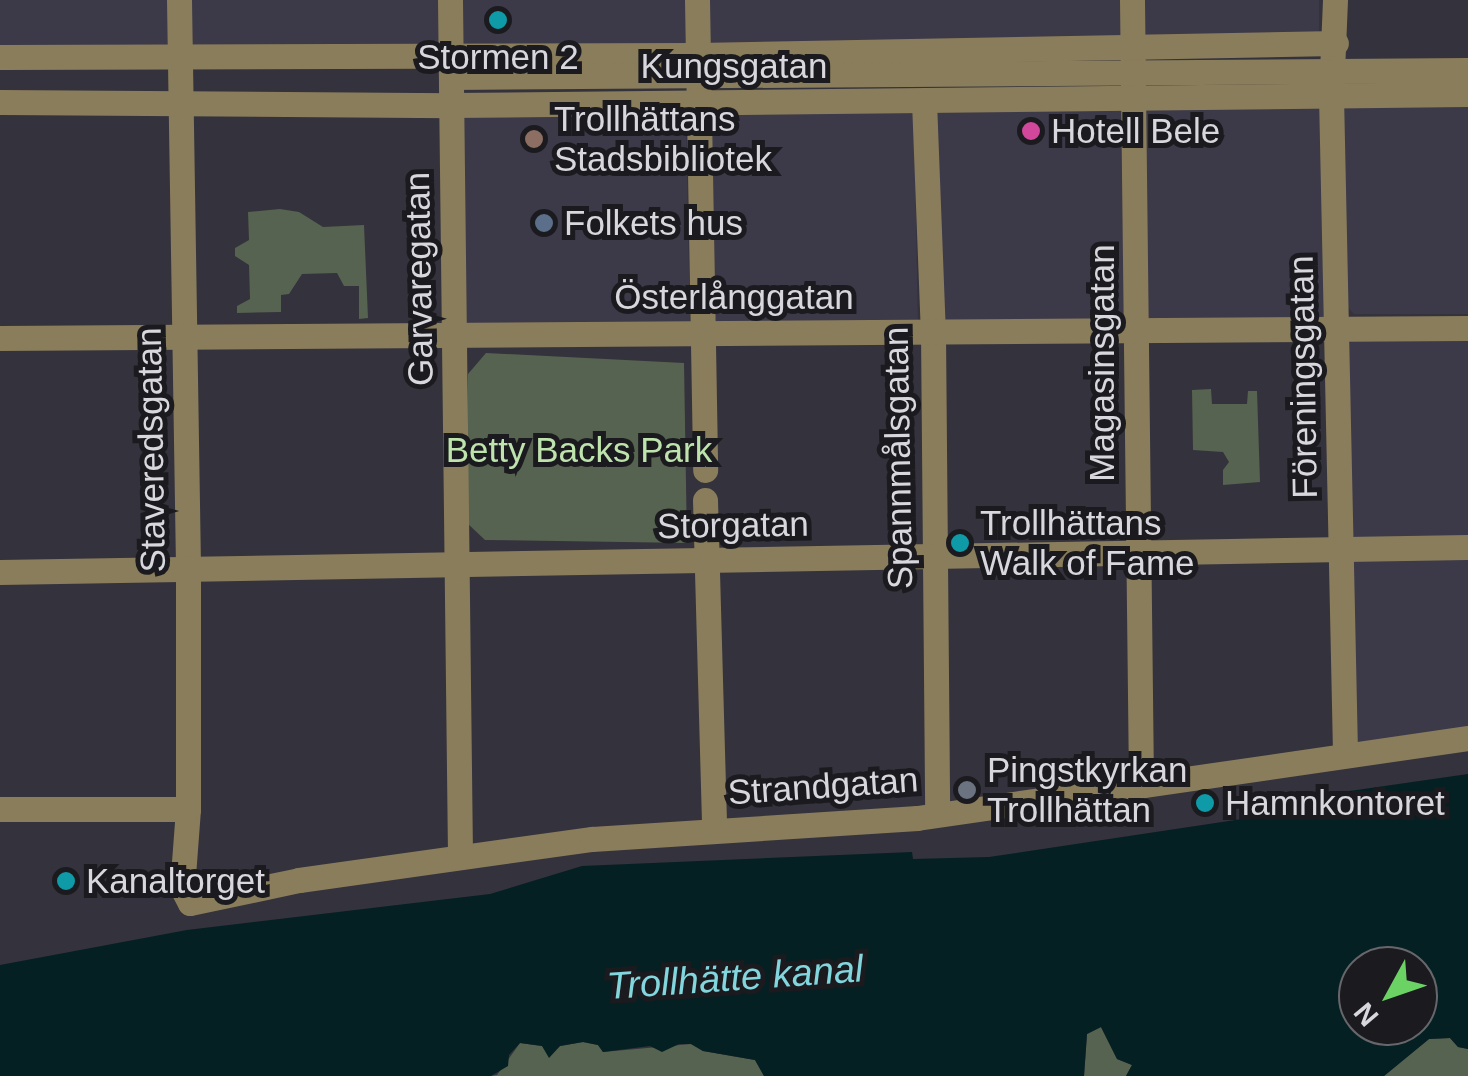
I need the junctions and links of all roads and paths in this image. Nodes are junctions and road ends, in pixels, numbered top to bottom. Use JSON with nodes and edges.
{"nodes":[{"id":1,"x":179,"y":0,"type":"edge"},
{"id":2,"x":450,"y":0,"type":"edge"},
{"id":3,"x":1132,"y":0,"type":"edge"},
{"id":4,"x":1335,"y":0,"type":"edge"},
{"id":5,"x":697,"y":12,"type":"edge"},
{"id":6,"x":1132,"y":39,"type":"junction"},
{"id":7,"x":1336,"y":43,"type":"junction"},
{"id":8,"x":180,"y":54,"type":"junction"},
{"id":9,"x":0,"y":57,"type":"edge"},
{"id":10,"x":452,"y":66,"type":"junction"},
{"id":11,"x":1468,"y":70,"type":"edge"},
{"id":12,"x":699,"y":78,"type":"junction"},
{"id":13,"x":1332,"y":83,"type":"junction"},
{"id":14,"x":1133,"y":86,"type":"junction"},
{"id":15,"x":1468,"y":94,"type":"edge"},
{"id":16,"x":181,"y":100,"type":"junction"},
{"id":17,"x":924,"y":100,"type":"junction"},
{"id":18,"x":0,"y":102,"type":"edge"},
{"id":19,"x":452,"y":105,"type":"junction"},
{"id":20,"x":1468,"y":328,"type":"edge"},
{"id":21,"x":1338,"y":329,"type":"junction"},
{"id":22,"x":1137,"y":330,"type":"junction"},
{"id":23,"x":704,"y":332,"type":"junction"},
{"id":24,"x":933,"y":332,"type":"junction"},
{"id":25,"x":455,"y":334,"type":"junction"},
{"id":26,"x":0,"y":338,"type":"edge"},
{"id":27,"x":184,"y":338,"type":"junction"},
{"id":28,"x":705,"y":470,"type":"dead end"},
{"id":29,"x":705,"y":500,"type":"dead end"},
{"id":30,"x":1468,"y":547,"type":"edge"},
{"id":31,"x":1342,"y":550,"type":"junction"},
{"id":32,"x":1138,"y":555,"type":"junction"},
{"id":33,"x":934,"y":556,"type":"junction"},
{"id":34,"x":706,"y":560,"type":"junction"},
{"id":35,"x":457,"y":565,"type":"junction"},
{"id":36,"x":188,"y":568,"type":"junction"},
{"id":37,"x":0,"y":572,"type":"edge"},
{"id":38,"x":1468,"y":738,"type":"edge"},
{"id":39,"x":1345,"y":753,"type":"junction"},
{"id":40,"x":1140,"y":786,"type":"junction"},
{"id":41,"x":0,"y":808,"type":"edge"},
{"id":42,"x":188,"y":809,"type":"junction"},
{"id":43,"x":937,"y":814,"type":"junction"},
{"id":44,"x":714,"y":828,"type":"junction"},
{"id":45,"x":460,"y":858,"type":"junction"},
{"id":46,"x":185,"y":899,"type":"joint"}],
"edges":[{"from":1,"to":8,"type":"street","name":"Staveredsgatan"},
{"from":2,"to":10,"type":"street","name":"Garvaregatan"},
{"from":3,"to":6,"type":"street","name":"Magasinsgatan"},
{"from":4,"to":7,"type":"street","name":"Föreningsgatan"},
{"from":5,"to":12,"type":"street"},
{"from":6,"to":7,"type":"street","name":"Kungsgatan"},
{"from":6,"to":12,"type":"street","name":"Kungsgatan"},
{"from":6,"to":14,"type":"street","name":"Magasinsgatan"},
{"from":7,"to":13,"type":"street","name":"Föreningsgatan"},
{"from":8,"to":9,"type":"street","name":"Kungsgatan"},
{"from":8,"to":10,"type":"street","name":"Kungsgatan"},
{"from":8,"to":16,"type":"street","name":"Staveredsgatan"},
{"from":10,"to":12,"type":"street","name":"Kungsgatan"},
{"from":10,"to":19,"type":"street","name":"Garvaregatan"},
{"from":11,"to":13,"type":"street","name":"Kungsgatan"},
{"from":12,"to":14,"type":"street","name":"Kungsgatan"},
{"from":12,"to":17,"type":"street","name":"Kungsgatan"},
{"from":12,"to":19,"type":"street","name":"Kungsgatan"},
{"from":12,"to":23,"type":"street"},
{"from":13,"to":14,"type":"street","name":"Kungsgatan"},
{"from":13,"to":15,"type":"street","name":"Kungsgatan"},
{"from":13,"to":21,"type":"street","name":"Föreningsgatan"},
{"from":14,"to":17,"type":"street","name":"Kungsgatan"},
{"from":14,"to":22,"type":"street","name":"Magasinsgatan"},
{"from":16,"to":18,"type":"street","name":"Kungsgatan"},
{"from":16,"to":19,"type":"street","name":"Kungsgatan"},
{"from":16,"to":27,"type":"street","name":"Staveredsgatan"},
{"from":17,"to":24,"type":"street","name":"Spannmålsgatan"},
{"from":19,"to":25,"type":"street","name":"Garvaregatan"},
{"from":20,"to":21,"type":"street","name":"Österlånggatan"},
{"from":21,"to":22,"type":"street","name":"Österlånggatan"},
{"from":21,"to":31,"type":"street","name":"Föreningsgatan"},
{"from":22,"to":24,"type":"street","name":"Österlånggatan"},
{"from":22,"to":32,"type":"street","name":"Magasinsgatan"},
{"from":23,"to":24,"type":"street","name":"Österlånggatan"},
{"from":23,"to":25,"type":"street","name":"Österlånggatan"},
{"from":23,"to":28,"type":"street"},
{"from":24,"to":33,"type":"street","name":"Spannmålsgatan"},
{"from":25,"to":27,"type":"street","name":"Österlånggatan"},
{"from":25,"to":35,"type":"street","name":"Garvaregatan"},
{"from":26,"to":27,"type":"street","name":"Österlånggatan"},
{"from":27,"to":36,"type":"street","name":"Staveredsgatan"},
{"from":29,"to":34,"type":"street"},
{"from":30,"to":31,"type":"street","name":"Storgatan"},
{"from":31,"to":32,"type":"street","name":"Storgatan"},
{"from":31,"to":39,"type":"street","name":"Föreningsgatan"},
{"from":32,"to":33,"type":"street","name":"Storgatan"},
{"from":32,"to":40,"type":"street","name":"Magasinsgatan"},
{"from":33,"to":34,"type":"street","name":"Storgatan"},
{"from":33,"to":43,"type":"street","name":"Spannmålsgatan"},
{"from":34,"to":35,"type":"street","name":"Storgatan"},
{"from":34,"to":44,"type":"street"},
{"from":35,"to":36,"type":"street","name":"Storgatan"},
{"from":35,"to":45,"type":"street","name":"Garvaregatan"},
{"from":36,"to":37,"type":"street","name":"Storgatan"},
{"from":36,"to":42,"type":"street","name":"Staveredsgatan"},
{"from":38,"to":39,"type":"street","name":"Strandgatan"},
{"from":39,"to":40,"type":"street","name":"Strandgatan"},
{"from":40,"to":43,"type":"street","name":"Strandgatan"},
{"from":41,"to":42,"type":"street"},
{"from":42,"to":46,"type":"street","name":"Staveredsgatan"},
{"from":43,"to":44,"type":"street","name":"Strandgatan"},
{"from":44,"to":45,"type":"street","name":"Strandgatan"},
{"from":45,"to":46,"type":"street","name":"Strandgatan"}]}
